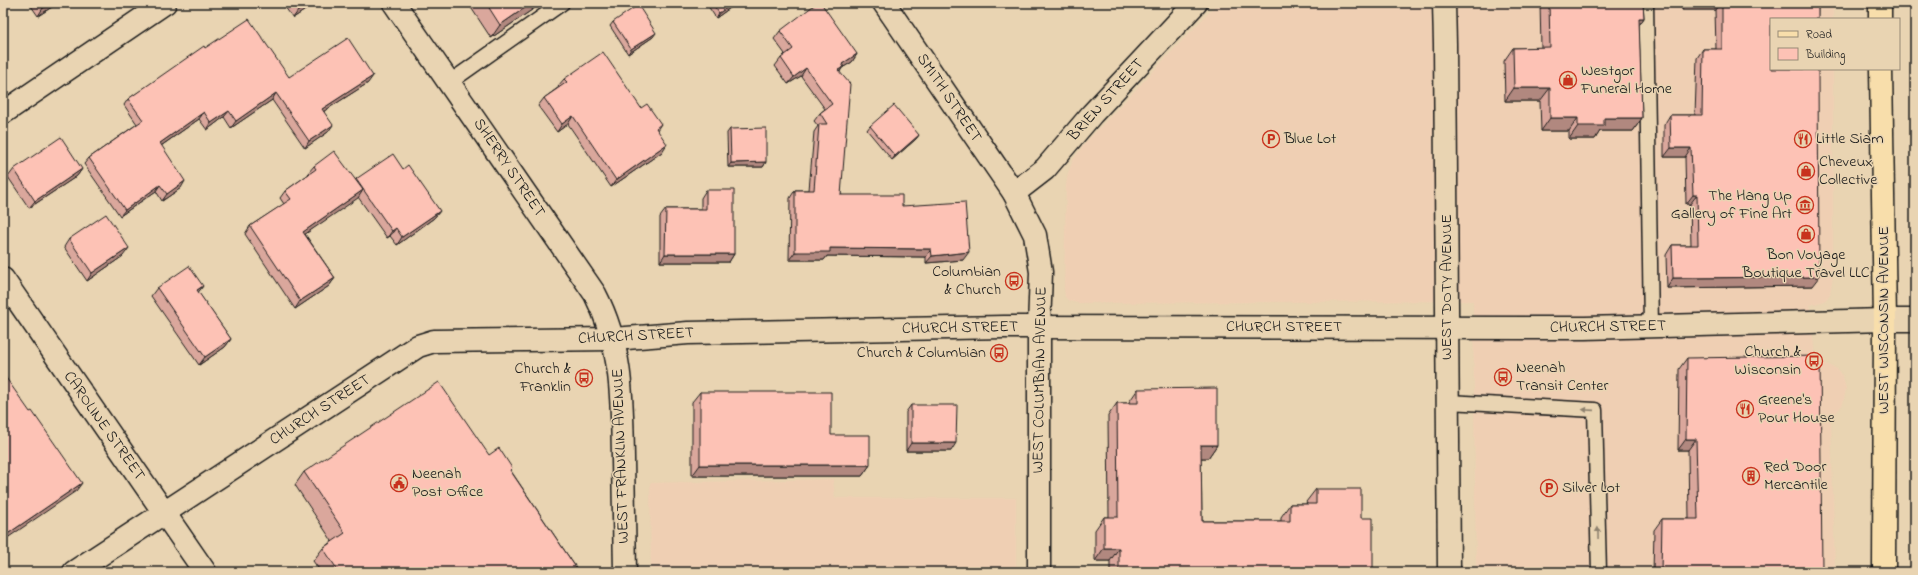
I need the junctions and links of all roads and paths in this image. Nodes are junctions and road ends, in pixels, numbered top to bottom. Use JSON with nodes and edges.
{"nodes":[{"id":1,"x":165,"y":3,"type":"edge"},
{"id":2,"x":394,"y":3,"type":"edge"},
{"id":3,"x":562,"y":3,"type":"edge"},
{"id":4,"x":884,"y":3,"type":"edge"},
{"id":5,"x":1196,"y":3,"type":"edge"},
{"id":6,"x":1444,"y":3,"type":"edge"},
{"id":7,"x":1646,"y":3,"type":"edge"},
{"id":8,"x":1880,"y":3,"type":"edge"},
{"id":9,"x":1880,"y":18,"type":"edge"},
{"id":10,"x":1881,"y":70,"type":"edge"},
{"id":11,"x":450,"y":82,"type":"junction"},
{"id":12,"x":3,"y":113,"type":"edge"},
{"id":13,"x":1014,"y":193,"type":"junction"},
{"id":14,"x":3,"y":280,"type":"edge"},
{"id":15,"x":1885,"y":320,"type":"junction"},
{"id":16,"x":1915,"y":320,"type":"edge"},
{"id":17,"x":1040,"y":327,"type":"junction"},
{"id":18,"x":1651,"y":327,"type":"junction"},
{"id":19,"x":1447,"y":328,"type":"junction"},
{"id":20,"x":614,"y":340,"type":"junction"},
{"id":21,"x":1448,"y":402,"type":"junction"},
{"id":22,"x":165,"y":513,"type":"junction"},
{"id":23,"x":74,"y":572,"type":"edge"},
{"id":24,"x":205,"y":572,"type":"edge"},
{"id":25,"x":625,"y":572,"type":"edge"},
{"id":26,"x":1039,"y":572,"type":"edge"},
{"id":27,"x":1449,"y":572,"type":"edge"},
{"id":28,"x":1598,"y":572,"type":"edge"},
{"id":29,"x":1884,"y":572,"type":"edge"}],
"edges":[{"from":1,"to":12,"type":"street"},
{"from":2,"to":11,"type":"street","name":"SHERRY STREET"},
{"from":3,"to":11,"type":"lane"},
{"from":4,"to":13,"type":"street","name":"SMITH STREET"},
{"from":5,"to":13,"type":"street","name":"BRIEN STREET"},
{"from":6,"to":19,"type":"street","name":"WEST DOTY AVENUE"},
{"from":7,"to":18,"type":"lane"},
{"from":8,"to":9,"type":"main road"},
{"from":10,"to":15,"type":"main road","name":"WEST WISCONSIN AVENUE"},
{"from":11,"to":20,"type":"street","name":"SHERRY STREET"},
{"from":13,"to":17,"type":"street","name":"WEST COLUMBIAN AVENUE"},
{"from":14,"to":22,"type":"street","name":"CAROLINE STREET"},
{"from":15,"to":16,"type":"street","name":"CHURCH STREET"},
{"from":15,"to":18,"type":"street","name":"CHURCH STREET"},
{"from":15,"to":29,"type":"main road","name":"WEST WISCONSIN AVENUE"},
{"from":17,"to":19,"type":"street","name":"CHURCH STREET"},
{"from":17,"to":20,"type":"street","name":"CHURCH STREET"},
{"from":17,"to":26,"type":"street","name":"WEST COLUMBIAN AVENUE"},
{"from":18,"to":19,"type":"street","name":"CHURCH STREET"},
{"from":19,"to":21,"type":"street","name":"WEST DOTY AVENUE"},
{"from":20,"to":22,"type":"street","name":"CHURCH STREET"},
{"from":20,"to":25,"type":"street","name":"WEST FRANKLIN AVENUE"},
{"from":21,"to":27,"type":"street","name":"WEST DOTY AVENUE"},
{"from":28,"to":21,"type":"lane","one_way":true},
{"from":22,"to":23,"type":"street","name":"CHURCH STREET"},
{"from":22,"to":24,"type":"street","name":"CAROLINE STREET"}]}
